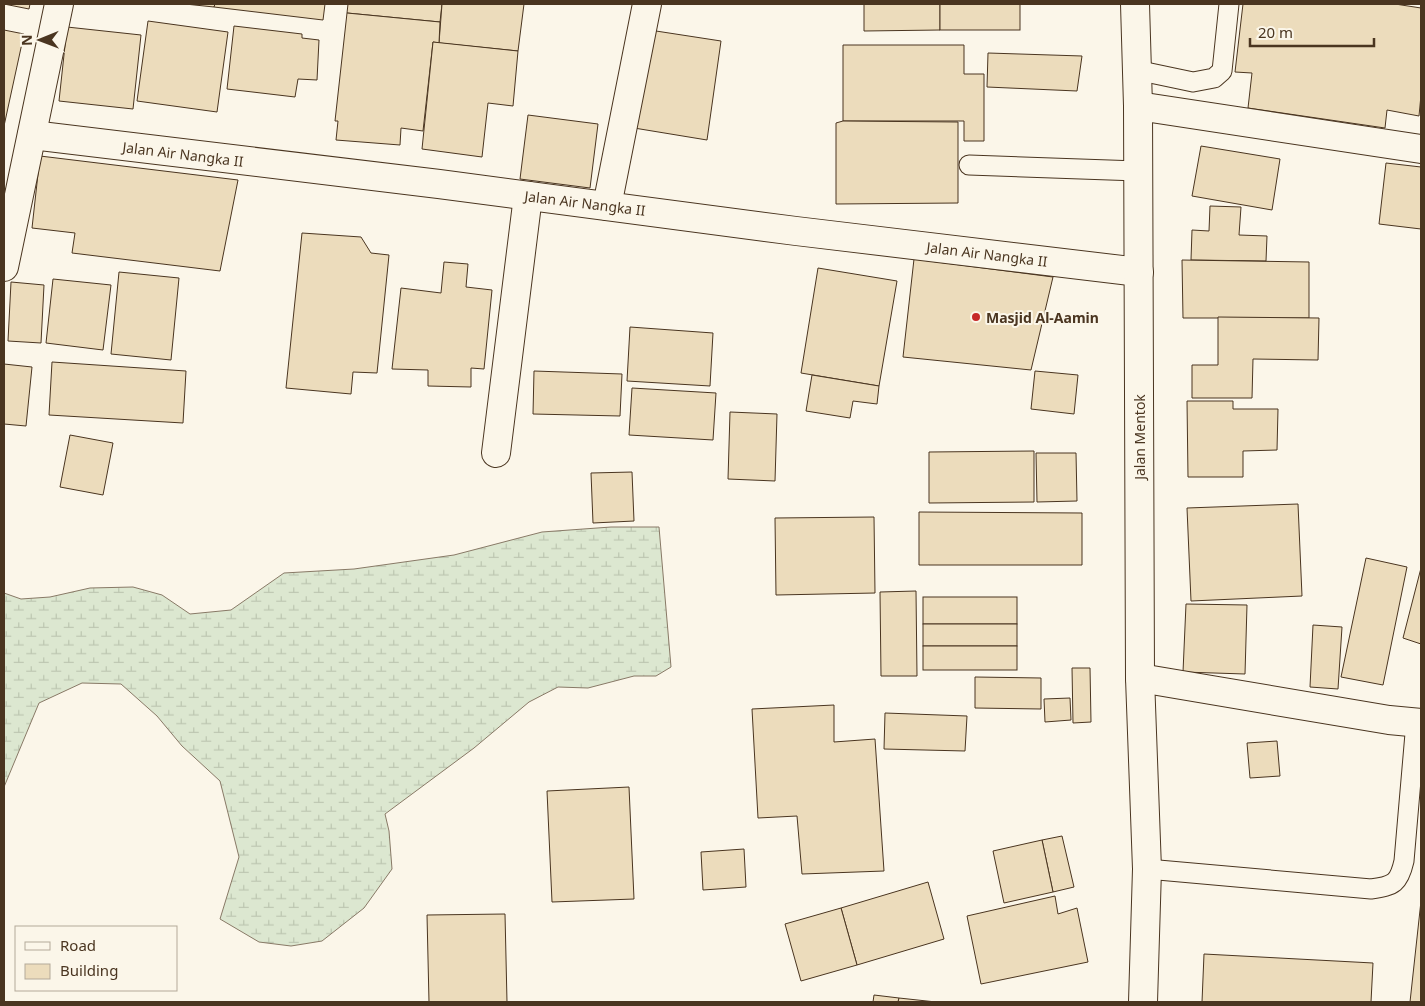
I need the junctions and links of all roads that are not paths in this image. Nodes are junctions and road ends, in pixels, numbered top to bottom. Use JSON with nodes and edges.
{"nodes":[{"id":1,"x":59,"y":4,"type":"edge"},
{"id":2,"x":647,"y":4,"type":"edge"},
{"id":3,"x":1135,"y":4,"type":"edge"},
{"id":4,"x":1229,"y":4,"type":"edge"},
{"id":5,"x":1136,"y":70,"type":"junction"},
{"id":6,"x":1138,"y":106,"type":"junction"},
{"id":7,"x":32,"y":135,"type":"junction"},
{"id":8,"x":1421,"y":149,"type":"edge"},
{"id":9,"x":969,"y":165,"type":"dead end"},
{"id":10,"x":1138,"y":171,"type":"junction"},
{"id":11,"x":528,"y":196,"type":"junction"},
{"id":12,"x":606,"y":206,"type":"junction"},
{"id":13,"x":4,"y":266,"type":"edge"},
{"id":14,"x":1139,"y":272,"type":"junction"},
{"id":15,"x":496,"y":453,"type":"dead end"},
{"id":16,"x":1140,"y":678,"type":"junction"},
{"id":17,"x":1418,"y":722,"type":"edge"},
{"id":18,"x":1146,"y":869,"type":"junction"},
{"id":19,"x":1143,"y":1002,"type":"edge"}],
"edges":[{"from":1,"to":7,"type":"main road"},
{"from":2,"to":12,"type":"main road"},
{"from":3,"to":5,"type":"main road","name":"Jalan Mentok"},
{"from":4,"to":5,"type":"lane"},
{"from":5,"to":6,"type":"main road","name":"Jalan Mentok"},
{"from":6,"to":8,"type":"main road"},
{"from":6,"to":10,"type":"main road","name":"Jalan Mentok"},
{"from":7,"to":11,"type":"main road","name":"Jalan Air Nangka II"},
{"from":7,"to":13,"type":"main road"},
{"from":9,"to":10,"type":"lane"},
{"from":10,"to":14,"type":"main road","name":"Jalan Mentok"},
{"from":11,"to":12,"type":"main road","name":"Jalan Air Nangka II"},
{"from":11,"to":15,"type":"main road"},
{"from":12,"to":14,"type":"main road","name":"Jalan Air Nangka II"},
{"from":14,"to":16,"type":"main road","name":"Jalan Mentok"},
{"from":16,"to":17,"type":"main road"},
{"from":16,"to":18,"type":"main road","name":"Jalan Mentok"},
{"from":17,"to":18,"type":"lane"},
{"from":18,"to":19,"type":"main road","name":"Jalan Mentok"}]}
